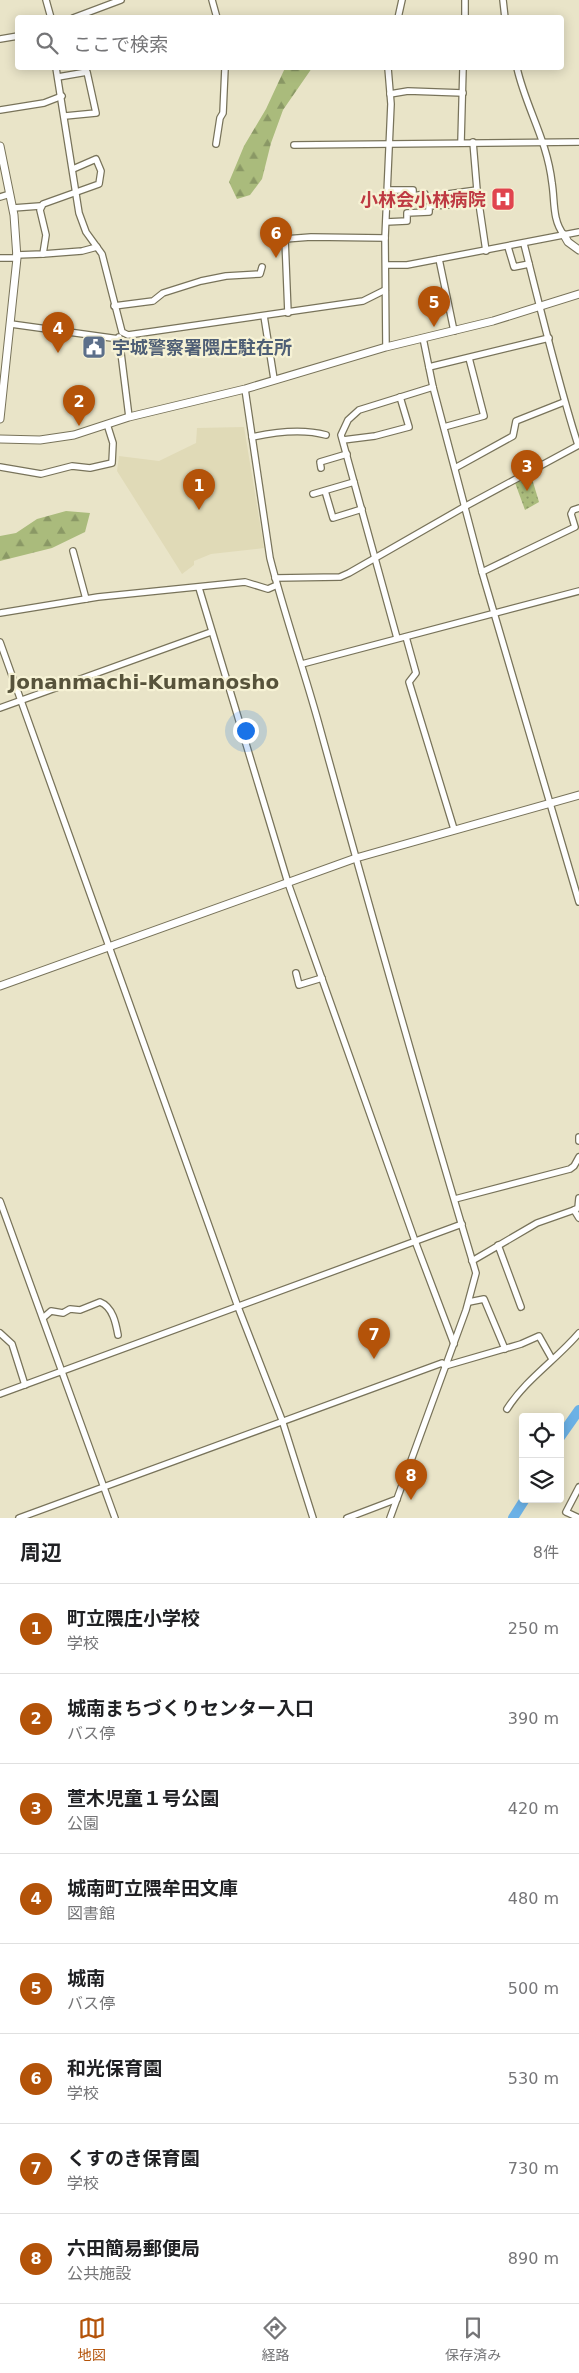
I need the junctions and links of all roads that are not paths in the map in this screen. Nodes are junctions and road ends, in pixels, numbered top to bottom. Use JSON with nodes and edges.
{"nodes":[{"id":1,"x":46,"y":0,"type":"edge"},
{"id":2,"x":122,"y":0,"type":"edge"},
{"id":3,"x":212,"y":0,"type":"edge"},
{"id":4,"x":402,"y":0,"type":"edge"},
{"id":5,"x":465,"y":0,"type":"edge"},
{"id":6,"x":504,"y":0,"type":"edge"},
{"id":7,"x":50,"y":15,"type":"edge"},
{"id":8,"x":81,"y":15,"type":"edge"},
{"id":9,"x":216,"y":15,"type":"edge"},
{"id":10,"x":399,"y":15,"type":"edge"},
{"id":11,"x":465,"y":15,"type":"edge"},
{"id":12,"x":505,"y":15,"type":"edge"},
{"id":13,"x":15,"y":36,"type":"edge"},
{"id":14,"x":0,"y":39,"type":"edge"},
{"id":15,"x":56,"y":70,"type":"edge"},
{"id":16,"x":226,"y":70,"type":"edge"},
{"id":17,"x":388,"y":70,"type":"edge"},
{"id":18,"x":463,"y":70,"type":"edge"},
{"id":19,"x":518,"y":70,"type":"edge"},
{"id":20,"x":58,"y":77,"type":"junction"},
{"id":21,"x":462,"y":93,"type":"junction"},
{"id":22,"x":390,"y":94,"type":"junction"},
{"id":23,"x":62,"y":96,"type":"junction"},
{"id":24,"x":0,"y":110,"type":"edge"},
{"id":25,"x":65,"y":116,"type":"junction"},
{"id":26,"x":461,"y":142,"type":"junction"},
{"id":27,"x":473,"y":142,"type":"junction"},
{"id":28,"x":545,"y":142,"type":"junction"},
{"id":29,"x":579,"y":142,"type":"edge"},
{"id":30,"x":390,"y":143,"type":"junction"},
{"id":31,"x":216,"y":144,"type":"dead end"},
{"id":32,"x":294,"y":145,"type":"dead end"},
{"id":33,"x":0,"y":146,"type":"edge"},
{"id":34,"x":73,"y":169,"type":"junction"},
{"id":35,"x":388,"y":190,"type":"junction"},
{"id":36,"x":476,"y":190,"type":"junction"},
{"id":37,"x":76,"y":192,"type":"junction"},
{"id":38,"x":10,"y":194,"type":"junction"},
{"id":39,"x":425,"y":194,"type":"dead end"},
{"id":40,"x":0,"y":197,"type":"edge"},
{"id":41,"x":40,"y":206,"type":"junction"},
{"id":42,"x":13,"y":208,"type":"junction"},
{"id":43,"x":386,"y":222,"type":"junction"},
{"id":44,"x":579,"y":232,"type":"edge"},
{"id":45,"x":564,"y":235,"type":"junction"},
{"id":46,"x":385,"y":238,"type":"junction"},
{"id":47,"x":524,"y":244,"type":"junction"},
{"id":48,"x":97,"y":247,"type":"junction"},
{"id":49,"x":508,"y":247,"type":"junction"},
{"id":50,"x":579,"y":250,"type":"edge"},
{"id":51,"x":486,"y":251,"type":"junction"},
{"id":52,"x":43,"y":254,"type":"junction"},
{"id":53,"x":17,"y":257,"type":"junction"},
{"id":54,"x":0,"y":258,"type":"edge"},
{"id":55,"x":440,"y":259,"type":"junction"},
{"id":56,"x":529,"y":264,"type":"junction"},
{"id":57,"x":386,"y":265,"type":"junction"},
{"id":58,"x":262,"y":267,"type":"dead end"},
{"id":59,"x":386,"y":290,"type":"junction"},
{"id":60,"x":579,"y":294,"type":"edge"},
{"id":61,"x":114,"y":306,"type":"junction"},
{"id":62,"x":540,"y":307,"type":"junction"},
{"id":63,"x":288,"y":313,"type":"junction"},
{"id":64,"x":264,"y":316,"type":"junction"},
{"id":65,"x":11,"y":324,"type":"junction"},
{"id":66,"x":454,"y":331,"type":"junction"},
{"id":67,"x":122,"y":332,"type":"junction"},
{"id":68,"x":423,"y":338,"type":"junction"},
{"id":69,"x":549,"y":338,"type":"junction"},
{"id":70,"x":119,"y":339,"type":"junction"},
{"id":71,"x":386,"y":347,"type":"junction"},
{"id":72,"x":470,"y":358,"type":"junction"},
{"id":73,"x":429,"y":367,"type":"junction"},
{"id":74,"x":274,"y":379,"type":"junction"},
{"id":75,"x":433,"y":387,"type":"junction"},
{"id":76,"x":245,"y":389,"type":"junction"},
{"id":77,"x":400,"y":397,"type":"junction"},
{"id":78,"x":564,"y":402,"type":"junction"},
{"id":79,"x":129,"y":417,"type":"junction"},
{"id":80,"x":0,"y":420,"type":"edge"},
{"id":81,"x":107,"y":424,"type":"junction"},
{"id":82,"x":444,"y":428,"type":"junction"},
{"id":83,"x":326,"y":435,"type":"dead end"},
{"id":84,"x":252,"y":437,"type":"junction"},
{"id":85,"x":0,"y":439,"type":"edge"},
{"id":86,"x":343,"y":440,"type":"junction"},
{"id":87,"x":578,"y":445,"type":"edge"},
{"id":88,"x":347,"y":454,"type":"junction"},
{"id":89,"x":0,"y":467,"type":"edge"},
{"id":90,"x":321,"y":468,"type":"dead end"},
{"id":91,"x":455,"y":468,"type":"junction"},
{"id":92,"x":354,"y":482,"type":"junction"},
{"id":93,"x":325,"y":491,"type":"junction"},
{"id":94,"x":313,"y":494,"type":"dead end"},
{"id":95,"x":464,"y":506,"type":"junction"},
{"id":96,"x":579,"y":508,"type":"edge"},
{"id":97,"x":362,"y":509,"type":"junction"},
{"id":98,"x":73,"y":550,"type":"dead end"},
{"id":99,"x":376,"y":558,"type":"junction"},
{"id":100,"x":482,"y":572,"type":"junction"},
{"id":101,"x":276,"y":581,"type":"junction"},
{"id":102,"x":199,"y":588,"type":"junction"},
{"id":103,"x":579,"y":591,"type":"edge"},
{"id":104,"x":86,"y":599,"type":"junction"},
{"id":105,"x":0,"y":613,"type":"edge"},
{"id":106,"x":496,"y":613,"type":"junction"},
{"id":107,"x":211,"y":632,"type":"junction"},
{"id":108,"x":406,"y":637,"type":"junction"},
{"id":109,"x":397,"y":638,"type":"junction"},
{"id":110,"x":0,"y":642,"type":"edge"},
{"id":111,"x":302,"y":664,"type":"junction"},
{"id":112,"x":21,"y":701,"type":"junction"},
{"id":113,"x":0,"y":708,"type":"edge"},
{"id":114,"x":579,"y":795,"type":"edge"},
{"id":115,"x":550,"y":803,"type":"junction"},
{"id":116,"x":454,"y":829,"type":"junction"},
{"id":117,"x":356,"y":858,"type":"junction"},
{"id":118,"x":288,"y":883,"type":"junction"},
{"id":119,"x":579,"y":902,"type":"edge"},
{"id":120,"x":109,"y":947,"type":"junction"},
{"id":121,"x":296,"y":973,"type":"dead end"},
{"id":122,"x":322,"y":978,"type":"junction"},
{"id":123,"x":0,"y":986,"type":"edge"},
{"id":124,"x":579,"y":1157,"type":"edge"},
{"id":125,"x":576,"y":1167,"type":"edge"},
{"id":126,"x":579,"y":1198,"type":"edge"},
{"id":127,"x":455,"y":1199,"type":"junction"},
{"id":128,"x":0,"y":1201,"type":"edge"},
{"id":129,"x":574,"y":1210,"type":"junction"},
{"id":130,"x":579,"y":1218,"type":"edge"},
{"id":131,"x":462,"y":1224,"type":"junction"},
{"id":132,"x":415,"y":1241,"type":"junction"},
{"id":133,"x":498,"y":1245,"type":"junction"},
{"id":134,"x":472,"y":1261,"type":"junction"},
{"id":135,"x":469,"y":1302,"type":"junction"},
{"id":136,"x":238,"y":1307,"type":"junction"},
{"id":137,"x":521,"y":1307,"type":"dead end"},
{"id":138,"x":43,"y":1318,"type":"junction"},
{"id":139,"x":0,"y":1333,"type":"edge"},
{"id":140,"x":579,"y":1333,"type":"edge"},
{"id":141,"x":118,"y":1335,"type":"dead end"},
{"id":142,"x":454,"y":1344,"type":"junction"},
{"id":143,"x":505,"y":1349,"type":"junction"},
{"id":144,"x":552,"y":1359,"type":"junction"},
{"id":145,"x":445,"y":1366,"type":"junction"},
{"id":146,"x":62,"y":1372,"type":"junction"},
{"id":147,"x":25,"y":1385,"type":"junction"},
{"id":148,"x":0,"y":1394,"type":"edge"},
{"id":149,"x":507,"y":1409,"type":"dead end"},
{"id":150,"x":282,"y":1420,"type":"junction"},
{"id":151,"x":579,"y":1487,"type":"edge"},
{"id":152,"x":104,"y":1488,"type":"junction"},
{"id":153,"x":397,"y":1499,"type":"junction"},
{"id":154,"x":19,"y":1518,"type":"edge"},
{"id":155,"x":115,"y":1518,"type":"edge"},
{"id":156,"x":313,"y":1518,"type":"edge"},
{"id":157,"x":347,"y":1518,"type":"edge"},
{"id":158,"x":390,"y":1518,"type":"edge"},
{"id":159,"x":579,"y":1518,"type":"edge"}],
"edges":[{"from":1,"to":7,"type":"street"},
{"from":2,"to":8,"type":"street"},
{"from":3,"to":9,"type":"street"},
{"from":4,"to":10,"type":"street"},
{"from":5,"to":11,"type":"street"},
{"from":6,"to":12,"type":"street"},
{"from":13,"to":14,"type":"street"},
{"from":15,"to":20,"type":"street"},
{"from":16,"to":31,"type":"street"},
{"from":17,"to":22,"type":"street"},
{"from":18,"to":21,"type":"street"},
{"from":19,"to":28,"type":"street"},
{"from":20,"to":23,"type":"street"},
{"from":20,"to":25,"type":"street"},
{"from":21,"to":22,"type":"street"},
{"from":21,"to":26,"type":"street"},
{"from":22,"to":30,"type":"street"},
{"from":23,"to":24,"type":"street"},
{"from":23,"to":25,"type":"street"},
{"from":25,"to":34,"type":"street"},
{"from":26,"to":27,"type":"street"},
{"from":26,"to":30,"type":"street"},
{"from":27,"to":28,"type":"street"},
{"from":27,"to":36,"type":"street"},
{"from":28,"to":29,"type":"street"},
{"from":28,"to":45,"type":"street"},
{"from":30,"to":32,"type":"street"},
{"from":30,"to":35,"type":"street"},
{"from":33,"to":38,"type":"street"},
{"from":34,"to":37,"type":"street"},
{"from":34,"to":37,"type":"street"},
{"from":35,"to":39,"type":"street"},
{"from":35,"to":43,"type":"street"},
{"from":36,"to":43,"type":"street"},
{"from":36,"to":51,"type":"street"},
{"from":37,"to":41,"type":"street"},
{"from":37,"to":48,"type":"street"},
{"from":38,"to":40,"type":"street"},
{"from":38,"to":42,"type":"street"},
{"from":41,"to":42,"type":"street"},
{"from":41,"to":52,"type":"street"},
{"from":42,"to":53,"type":"street"},
{"from":43,"to":46,"type":"street"},
{"from":44,"to":45,"type":"street"},
{"from":45,"to":47,"type":"street"},
{"from":45,"to":50,"type":"street"},
{"from":46,"to":57,"type":"street"},
{"from":46,"to":63,"type":"street"},
{"from":47,"to":49,"type":"street"},
{"from":47,"to":56,"type":"street"},
{"from":48,"to":52,"type":"street"},
{"from":48,"to":61,"type":"street"},
{"from":49,"to":51,"type":"street"},
{"from":49,"to":56,"type":"street"},
{"from":51,"to":55,"type":"street"},
{"from":52,"to":53,"type":"street"},
{"from":53,"to":54,"type":"street"},
{"from":53,"to":65,"type":"street"},
{"from":55,"to":57,"type":"street"},
{"from":55,"to":66,"type":"street"},
{"from":56,"to":62,"type":"street"},
{"from":57,"to":59,"type":"street"},
{"from":58,"to":61,"type":"street"},
{"from":59,"to":63,"type":"street"},
{"from":59,"to":71,"type":"street"},
{"from":60,"to":62,"type":"street"},
{"from":61,"to":67,"type":"street"},
{"from":62,"to":66,"type":"street"},
{"from":62,"to":69,"type":"street"},
{"from":63,"to":64,"type":"street"},
{"from":64,"to":67,"type":"street"},
{"from":64,"to":74,"type":"street"},
{"from":65,"to":70,"type":"street"},
{"from":65,"to":80,"type":"street"},
{"from":66,"to":68,"type":"street"},
{"from":67,"to":70,"type":"street"},
{"from":68,"to":71,"type":"street"},
{"from":68,"to":73,"type":"street"},
{"from":69,"to":72,"type":"street"},
{"from":69,"to":78,"type":"street"},
{"from":70,"to":79,"type":"street"},
{"from":71,"to":74,"type":"street"},
{"from":72,"to":73,"type":"street"},
{"from":72,"to":82,"type":"street"},
{"from":73,"to":75,"type":"street"},
{"from":74,"to":76,"type":"street"},
{"from":75,"to":77,"type":"street"},
{"from":75,"to":82,"type":"street"},
{"from":76,"to":79,"type":"street"},
{"from":76,"to":84,"type":"street"},
{"from":77,"to":86,"type":"street"},
{"from":77,"to":86,"type":"street"},
{"from":78,"to":87,"type":"street"},
{"from":78,"to":91,"type":"street"},
{"from":79,"to":81,"type":"street"},
{"from":81,"to":85,"type":"street"},
{"from":81,"to":89,"type":"street"},
{"from":82,"to":91,"type":"street"},
{"from":83,"to":84,"type":"street"},
{"from":84,"to":101,"type":"street"},
{"from":86,"to":88,"type":"street"},
{"from":87,"to":95,"type":"street"},
{"from":88,"to":90,"type":"street"},
{"from":88,"to":92,"type":"street"},
{"from":91,"to":95,"type":"street"},
{"from":92,"to":93,"type":"street"},
{"from":92,"to":97,"type":"street"},
{"from":93,"to":94,"type":"street"},
{"from":93,"to":97,"type":"street"},
{"from":95,"to":99,"type":"street"},
{"from":95,"to":100,"type":"street"},
{"from":96,"to":100,"type":"street"},
{"from":97,"to":99,"type":"street"},
{"from":98,"to":104,"type":"street"},
{"from":99,"to":101,"type":"street"},
{"from":99,"to":109,"type":"street"},
{"from":100,"to":106,"type":"street"},
{"from":101,"to":102,"type":"street"},
{"from":101,"to":111,"type":"street"},
{"from":102,"to":104,"type":"street"},
{"from":102,"to":107,"type":"street"},
{"from":103,"to":106,"type":"street"},
{"from":104,"to":105,"type":"street"},
{"from":106,"to":108,"type":"street"},
{"from":106,"to":115,"type":"street"},
{"from":107,"to":112,"type":"street"},
{"from":107,"to":118,"type":"street"},
{"from":108,"to":109,"type":"street"},
{"from":108,"to":116,"type":"street"},
{"from":109,"to":111,"type":"street"},
{"from":110,"to":112,"type":"street"},
{"from":111,"to":117,"type":"street"},
{"from":112,"to":113,"type":"street"},
{"from":112,"to":120,"type":"street"},
{"from":114,"to":115,"type":"street"},
{"from":115,"to":116,"type":"street"},
{"from":115,"to":119,"type":"street"},
{"from":116,"to":117,"type":"street"},
{"from":117,"to":118,"type":"street"},
{"from":117,"to":127,"type":"street"},
{"from":118,"to":120,"type":"street"},
{"from":118,"to":122,"type":"street"},
{"from":120,"to":123,"type":"street"},
{"from":120,"to":136,"type":"street"},
{"from":121,"to":122,"type":"street"},
{"from":122,"to":132,"type":"street"},
{"from":124,"to":125,"type":"street"},
{"from":125,"to":127,"type":"street"},
{"from":126,"to":129,"type":"street"},
{"from":127,"to":131,"type":"street"},
{"from":128,"to":138,"type":"street"},
{"from":129,"to":130,"type":"street"},
{"from":129,"to":133,"type":"street"},
{"from":131,"to":132,"type":"street"},
{"from":131,"to":134,"type":"street"},
{"from":132,"to":136,"type":"street"},
{"from":132,"to":142,"type":"street"},
{"from":133,"to":134,"type":"street"},
{"from":133,"to":137,"type":"street"},
{"from":134,"to":135,"type":"street"},
{"from":135,"to":142,"type":"street"},
{"from":135,"to":143,"type":"street"},
{"from":136,"to":146,"type":"street"},
{"from":136,"to":150,"type":"street"},
{"from":138,"to":141,"type":"street"},
{"from":138,"to":146,"type":"street"},
{"from":139,"to":147,"type":"street"},
{"from":140,"to":144,"type":"street"},
{"from":142,"to":145,"type":"street"},
{"from":143,"to":144,"type":"street"},
{"from":143,"to":145,"type":"street"},
{"from":144,"to":149,"type":"street"},
{"from":145,"to":150,"type":"street"},
{"from":145,"to":153,"type":"street"},
{"from":146,"to":147,"type":"street"},
{"from":146,"to":152,"type":"street"},
{"from":147,"to":148,"type":"street"},
{"from":150,"to":152,"type":"street"},
{"from":150,"to":156,"type":"street"},
{"from":151,"to":159,"type":"street"},
{"from":152,"to":154,"type":"street"},
{"from":152,"to":155,"type":"street"},
{"from":153,"to":157,"type":"street"},
{"from":153,"to":158,"type":"street"}]}
